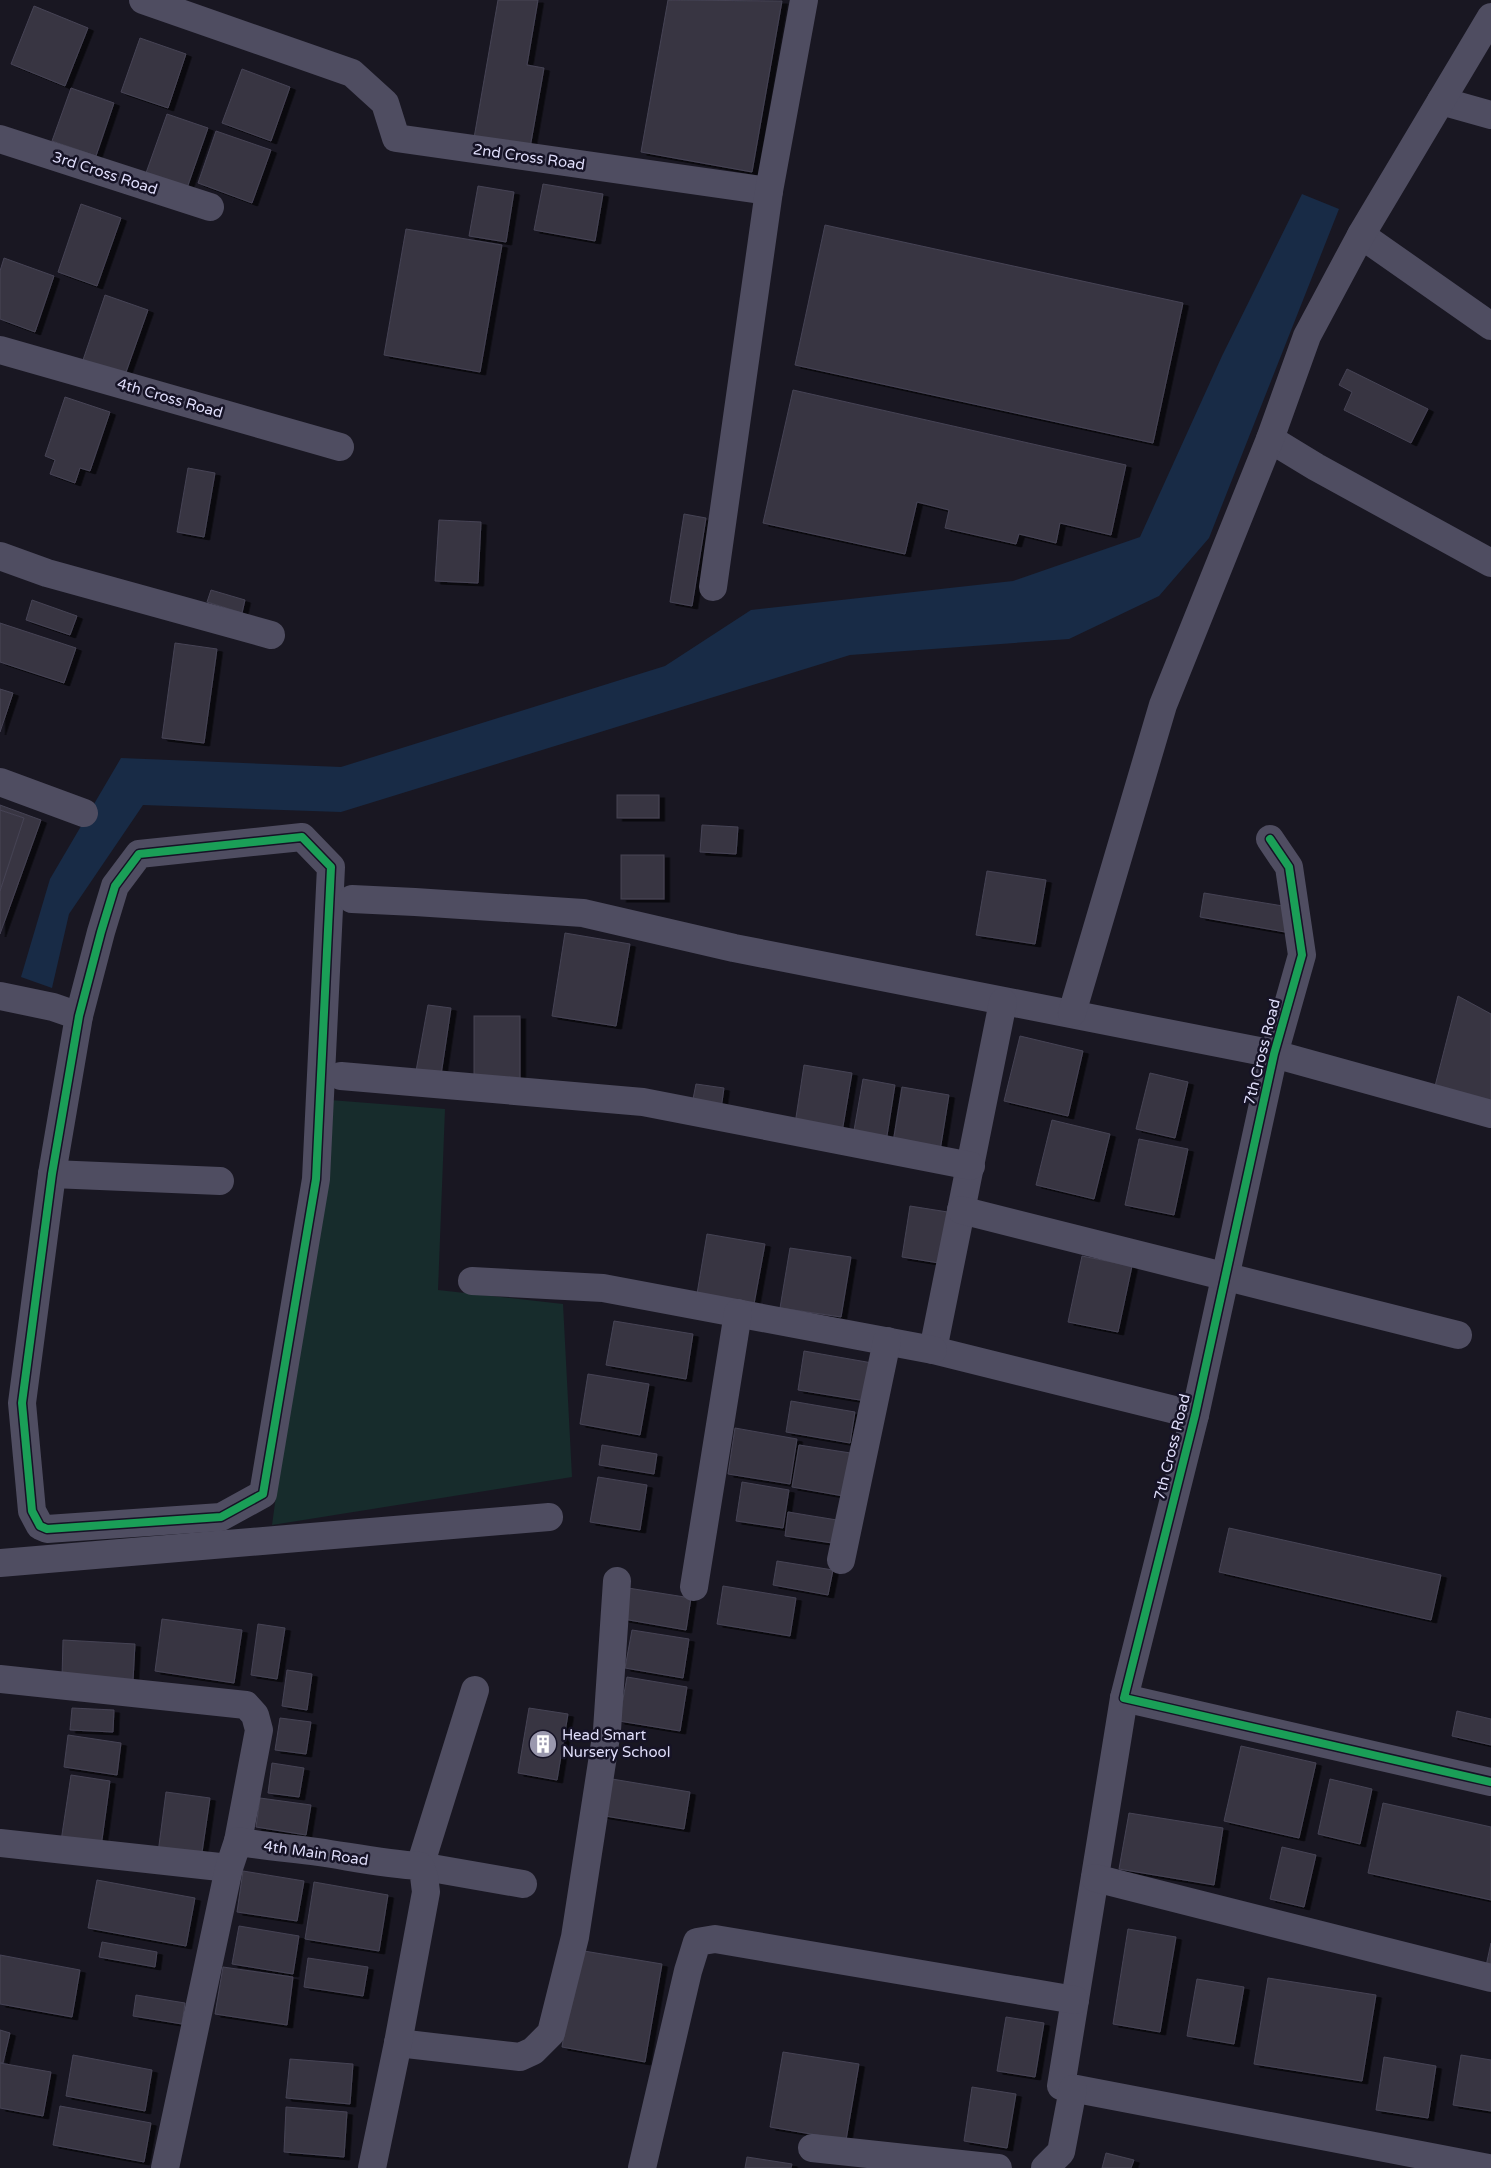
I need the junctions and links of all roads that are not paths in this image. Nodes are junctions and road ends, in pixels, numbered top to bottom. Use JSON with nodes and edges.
{"nodes":[{"id":1,"x":143,"y":0,"type":"edge"},
{"id":2,"x":804,"y":0,"type":"edge"},
{"id":3,"x":1491,"y":17,"type":"edge"},
{"id":4,"x":1441,"y":101,"type":"junction"},
{"id":5,"x":1491,"y":115,"type":"edge"},
{"id":6,"x":0,"y":139,"type":"edge"},
{"id":7,"x":769,"y":191,"type":"junction"},
{"id":8,"x":210,"y":207,"type":"dead end"},
{"id":9,"x":1361,"y":235,"type":"junction"},
{"id":10,"x":1491,"y":326,"type":"edge"},
{"id":11,"x":0,"y":350,"type":"edge"},
{"id":12,"x":1270,"y":439,"type":"junction"},
{"id":13,"x":340,"y":447,"type":"dead end"},
{"id":14,"x":0,"y":556,"type":"edge"},
{"id":15,"x":1491,"y":563,"type":"edge"},
{"id":16,"x":713,"y":587,"type":"dead end"},
{"id":17,"x":271,"y":635,"type":"dead end"},
{"id":18,"x":0,"y":782,"type":"edge"},
{"id":19,"x":84,"y":813,"type":"dead end"},
{"id":20,"x":1270,"y":839,"type":"dead end"},
{"id":21,"x":352,"y":900,"type":"dead end"},
{"id":22,"x":0,"y":996,"type":"edge"},
{"id":23,"x":1003,"y":1002,"type":"junction"},
{"id":24,"x":1072,"y":1013,"type":"junction"},
{"id":25,"x":79,"y":1016,"type":"junction"},
{"id":26,"x":1274,"y":1054,"type":"junction"},
{"id":27,"x":340,"y":1076,"type":"dead end"},
{"id":28,"x":1491,"y":1114,"type":"edge"},
{"id":29,"x":971,"y":1166,"type":"junction"},
{"id":30,"x":52,"y":1174,"type":"junction"},
{"id":31,"x":220,"y":1181,"type":"dead end"},
{"id":32,"x":961,"y":1210,"type":"junction"},
{"id":33,"x":1225,"y":1275,"type":"junction"},
{"id":34,"x":472,"y":1281,"type":"dead end"},
{"id":35,"x":738,"y":1313,"type":"junction"},
{"id":36,"x":1458,"y":1335,"type":"dead end"},
{"id":37,"x":888,"y":1341,"type":"junction"},
{"id":38,"x":933,"y":1350,"type":"junction"},
{"id":39,"x":11,"y":1402,"type":"edge"},
{"id":40,"x":1194,"y":1415,"type":"junction"},
{"id":41,"x":549,"y":1517,"type":"dead end"},
{"id":42,"x":841,"y":1560,"type":"dead end"},
{"id":43,"x":0,"y":1563,"type":"edge"},
{"id":44,"x":617,"y":1581,"type":"dead end"},
{"id":45,"x":694,"y":1587,"type":"dead end"},
{"id":46,"x":0,"y":1679,"type":"edge"},
{"id":47,"x":475,"y":1690,"type":"dead end"},
{"id":48,"x":1124,"y":1698,"type":"junction"},
{"id":49,"x":1491,"y":1782,"type":"edge"},
{"id":50,"x":238,"y":1841,"type":"junction"},
{"id":51,"x":0,"y":1843,"type":"edge"},
{"id":52,"x":420,"y":1866,"type":"junction"},
{"id":53,"x":229,"y":1868,"type":"junction"},
{"id":54,"x":1095,"y":1878,"type":"junction"},
{"id":55,"x":523,"y":1884,"type":"dead end"},
{"id":56,"x":1491,"y":1978,"type":"edge"},
{"id":57,"x":1075,"y":2000,"type":"junction"},
{"id":58,"x":398,"y":2043,"type":"junction"},
{"id":59,"x":1073,"y":2089,"type":"junction"},
{"id":60,"x":812,"y":2148,"type":"dead end"},
{"id":61,"x":165,"y":2168,"type":"edge"},
{"id":62,"x":372,"y":2168,"type":"edge"},
{"id":63,"x":642,"y":2168,"type":"edge"},
{"id":64,"x":998,"y":2168,"type":"edge"},
{"id":65,"x":1045,"y":2168,"type":"edge"},
{"id":66,"x":1489,"y":2168,"type":"edge"}],
"edges":[{"from":1,"to":7,"type":"street","name":"2nd Cross Road"},
{"from":2,"to":7,"type":"street"},
{"from":3,"to":4,"type":"street"},
{"from":4,"to":5,"type":"street"},
{"from":4,"to":9,"type":"street"},
{"from":6,"to":8,"type":"street","name":"3rd Cross Road"},
{"from":7,"to":16,"type":"street"},
{"from":9,"to":10,"type":"street"},
{"from":9,"to":12,"type":"street"},
{"from":11,"to":13,"type":"street","name":"4th Cross Road"},
{"from":12,"to":15,"type":"street"},
{"from":12,"to":24,"type":"street"},
{"from":14,"to":17,"type":"street"},
{"from":18,"to":19,"type":"street"},
{"from":20,"to":26,"type":"street","name":"7th Cross Road"},
{"from":21,"to":23,"type":"street"},
{"from":22,"to":25,"type":"street"},
{"from":23,"to":24,"type":"street"},
{"from":23,"to":29,"type":"street"},
{"from":24,"to":26,"type":"street"},
{"from":25,"to":30,"type":"street"},
{"from":25,"to":39,"type":"street"},
{"from":26,"to":28,"type":"street"},
{"from":26,"to":33,"type":"street","name":"7th Cross Road"},
{"from":27,"to":29,"type":"street"},
{"from":29,"to":32,"type":"street"},
{"from":30,"to":31,"type":"street"},
{"from":30,"to":39,"type":"street"},
{"from":32,"to":33,"type":"street"},
{"from":32,"to":38,"type":"street"},
{"from":33,"to":36,"type":"street"},
{"from":33,"to":40,"type":"street","name":"7th Cross Road"},
{"from":34,"to":35,"type":"street"},
{"from":35,"to":37,"type":"street"},
{"from":35,"to":45,"type":"street"},
{"from":37,"to":38,"type":"street"},
{"from":37,"to":42,"type":"street"},
{"from":38,"to":40,"type":"street"},
{"from":40,"to":48,"type":"street","name":"7th Cross Road"},
{"from":41,"to":43,"type":"street"},
{"from":44,"to":58,"type":"street"},
{"from":46,"to":50,"type":"street"},
{"from":47,"to":52,"type":"street"},
{"from":48,"to":49,"type":"street"},
{"from":48,"to":54,"type":"street","name":"7th Cross Road"},
{"from":50,"to":52,"type":"street","name":"4th Main Road"},
{"from":50,"to":53,"type":"street"},
{"from":51,"to":53,"type":"street"},
{"from":52,"to":55,"type":"street","name":"4th Main Road"},
{"from":52,"to":58,"type":"street"},
{"from":53,"to":61,"type":"street"},
{"from":54,"to":56,"type":"street"},
{"from":54,"to":57,"type":"street","name":"7th Cross Road"},
{"from":57,"to":59,"type":"street","name":"7th Cross Road"},
{"from":57,"to":63,"type":"street"},
{"from":58,"to":62,"type":"street"},
{"from":59,"to":65,"type":"street"},
{"from":59,"to":66,"type":"street"},
{"from":60,"to":64,"type":"street"}]}
